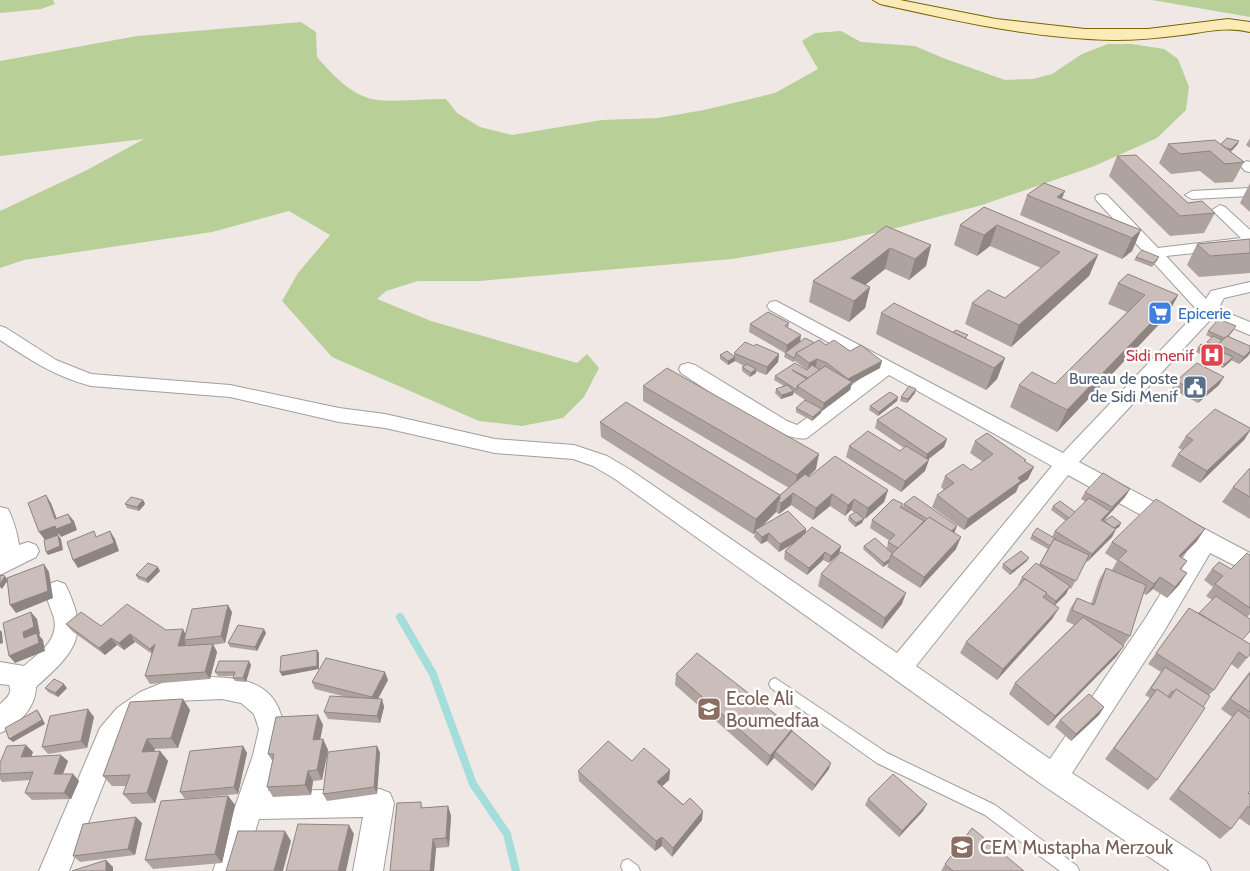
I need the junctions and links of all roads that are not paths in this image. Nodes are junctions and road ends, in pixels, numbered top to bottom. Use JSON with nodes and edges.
{"nodes":[{"id":1,"x":880,"y":0,"type":"edge"},
{"id":2,"x":1250,"y":21,"type":"edge"},
{"id":3,"x":1250,"y":26,"type":"edge"},
{"id":4,"x":1162,"y":31,"type":"junction"},
{"id":5,"x":1250,"y":192,"type":"edge"},
{"id":6,"x":1192,"y":195,"type":"dead end"},
{"id":7,"x":1102,"y":198,"type":"dead end"},
{"id":8,"x":1220,"y":210,"type":"dead end"},
{"id":9,"x":1250,"y":238,"type":"edge"},
{"id":10,"x":1250,"y":242,"type":"edge"},
{"id":11,"x":1154,"y":253,"type":"junction"},
{"id":12,"x":1250,"y":287,"type":"edge"},
{"id":13,"x":776,"y":306,"type":"dead end"},
{"id":14,"x":1208,"y":311,"type":"junction"},
{"id":15,"x":1250,"y":329,"type":"edge"},
{"id":16,"x":0,"y":332,"type":"edge"},
{"id":17,"x":888,"y":367,"type":"junction"},
{"id":18,"x":688,"y":369,"type":"dead end"},
{"id":19,"x":1066,"y":463,"type":"junction"},
{"id":20,"x":0,"y":515,"type":"edge"},
{"id":21,"x":1206,"y":540,"type":"junction"},
{"id":22,"x":12,"y":559,"type":"edge"},
{"id":23,"x":1250,"y":564,"type":"edge"},
{"id":24,"x":57,"y":591,"type":"dead end"},
{"id":25,"x":900,"y":668,"type":"junction"},
{"id":26,"x":11,"y":678,"type":"edge"},
{"id":27,"x":776,"y":684,"type":"dead end"},
{"id":28,"x":0,"y":721,"type":"edge"},
{"id":29,"x":1054,"y":777,"type":"junction"},
{"id":30,"x":249,"y":806,"type":"junction"},
{"id":31,"x":54,"y":871,"type":"edge"},
{"id":32,"x":228,"y":871,"type":"edge"},
{"id":33,"x":368,"y":871,"type":"edge"},
{"id":34,"x":1072,"y":871,"type":"edge"},
{"id":35,"x":1196,"y":871,"type":"edge"}],
"edges":[{"from":1,"to":4,"type":"main road"},
{"from":2,"to":4,"type":"main road"},
{"from":3,"to":4,"type":"main road"},
{"from":5,"to":6,"type":"street"},
{"from":7,"to":11,"type":"street"},
{"from":8,"to":9,"type":"street"},
{"from":10,"to":11,"type":"street"},
{"from":11,"to":14,"type":"street"},
{"from":12,"to":14,"type":"street"},
{"from":13,"to":17,"type":"street"},
{"from":14,"to":15,"type":"street"},
{"from":14,"to":19,"type":"street"},
{"from":16,"to":25,"type":"street"},
{"from":17,"to":18,"type":"street"},
{"from":17,"to":19,"type":"street"},
{"from":19,"to":21,"type":"street"},
{"from":19,"to":25,"type":"street"},
{"from":20,"to":22,"type":"street"},
{"from":21,"to":23,"type":"street"},
{"from":21,"to":29,"type":"street"},
{"from":24,"to":26,"type":"street"},
{"from":25,"to":29,"type":"street"},
{"from":26,"to":28,"type":"street"},
{"from":27,"to":34,"type":"lane"},
{"from":29,"to":35,"type":"street"},
{"from":30,"to":31,"type":"street"},
{"from":30,"to":32,"type":"street"},
{"from":30,"to":33,"type":"street"}]}
